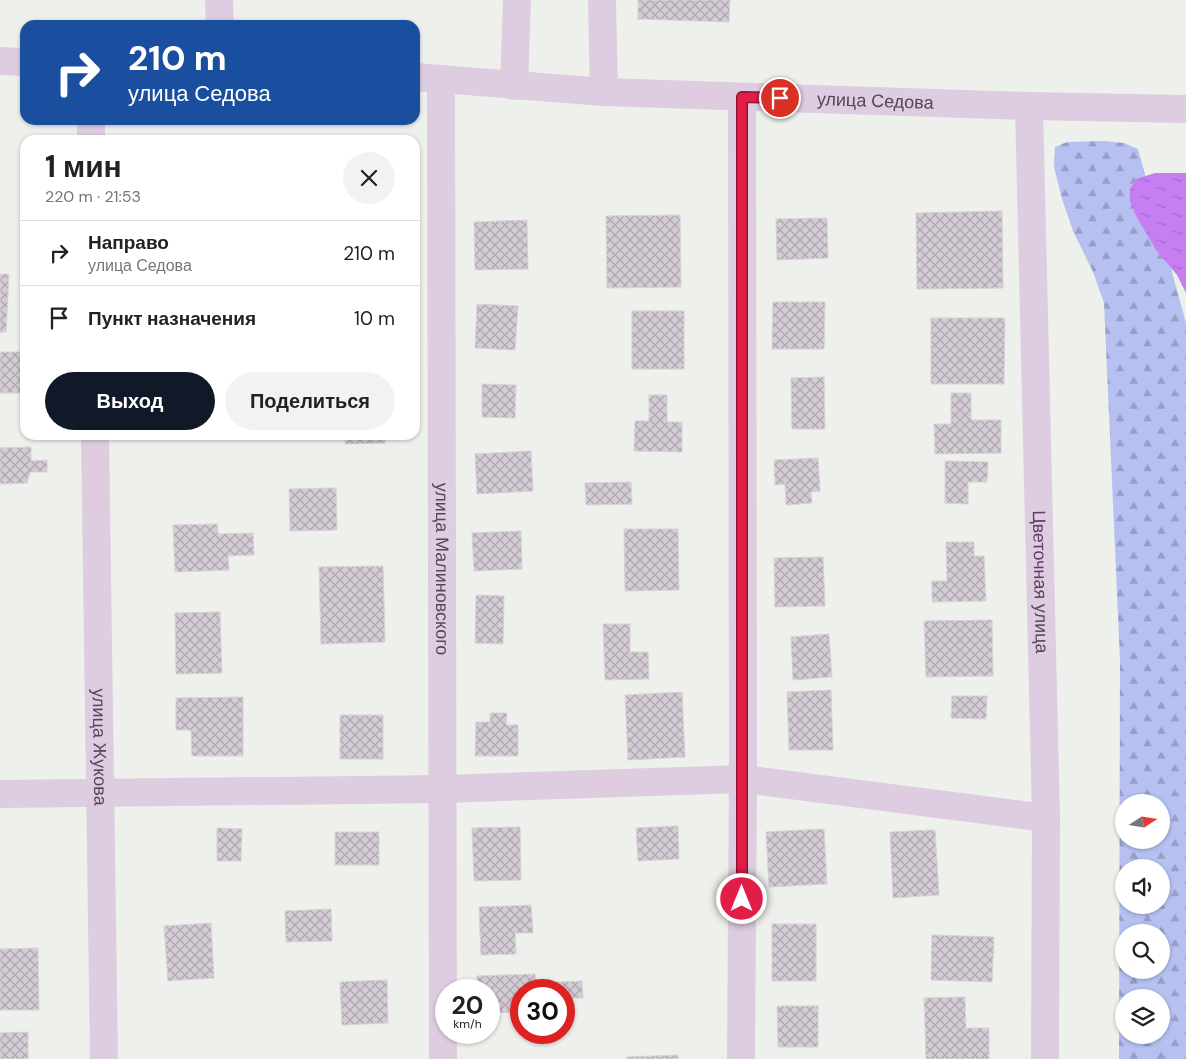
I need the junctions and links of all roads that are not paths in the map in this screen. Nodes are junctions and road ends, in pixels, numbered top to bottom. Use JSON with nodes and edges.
{"nodes":[{"id":1,"x":219,"y":0,"type":"edge"},
{"id":2,"x":518,"y":0,"type":"edge"},
{"id":3,"x":602,"y":0,"type":"edge"},
{"id":4,"x":220,"y":20,"type":"edge"},
{"id":5,"x":0,"y":61,"type":"edge"},
{"id":6,"x":20,"y":62,"type":"edge"},
{"id":7,"x":428,"y":78,"type":"edge"},
{"id":8,"x":514,"y":86,"type":"junction"},
{"id":9,"x":604,"y":92,"type":"junction"},
{"id":10,"x":742,"y":97,"type":"junction"},
{"id":11,"x":1028,"y":106,"type":"junction"},
{"id":12,"x":1186,"y":109,"type":"edge"},
{"id":13,"x":96,"y":440,"type":"edge"},
{"id":14,"x":743,"y":779,"type":"junction"},
{"id":15,"x":444,"y":789,"type":"junction"},
{"id":16,"x":101,"y":793,"type":"junction"},
{"id":17,"x":0,"y":794,"type":"edge"},
{"id":18,"x":1046,"y":818,"type":"junction"},
{"id":19,"x":104,"y":1059,"type":"edge"},
{"id":20,"x":443,"y":1059,"type":"edge"},
{"id":21,"x":741,"y":1059,"type":"edge"},
{"id":22,"x":1045,"y":1059,"type":"edge"}],
"edges":[{"from":1,"to":4,"type":"street"},
{"from":2,"to":8,"type":"street"},
{"from":3,"to":9,"type":"street"},
{"from":5,"to":6,"type":"street"},
{"from":7,"to":8,"type":"street","name":"улица Седова"},
{"from":7,"to":15,"type":"street","name":"улица Малиновского"},
{"from":8,"to":9,"type":"street","name":"улица Седова"},
{"from":9,"to":10,"type":"street","name":"улица Седова"},
{"from":10,"to":11,"type":"street","name":"улица Седова"},
{"from":10,"to":14,"type":"street"},
{"from":11,"to":12,"type":"street","name":"улица Седова"},
{"from":11,"to":18,"type":"street","name":"Цветочная улица"},
{"from":13,"to":16,"type":"street","name":"улица Жукова"},
{"from":14,"to":15,"type":"street"},
{"from":14,"to":18,"type":"street"},
{"from":14,"to":21,"type":"street"},
{"from":15,"to":16,"type":"street"},
{"from":15,"to":20,"type":"street","name":"улица Малиновского"},
{"from":16,"to":17,"type":"street"},
{"from":16,"to":19,"type":"street","name":"улица Жукова"},
{"from":18,"to":22,"type":"street","name":"Цветочная улица"}]}
